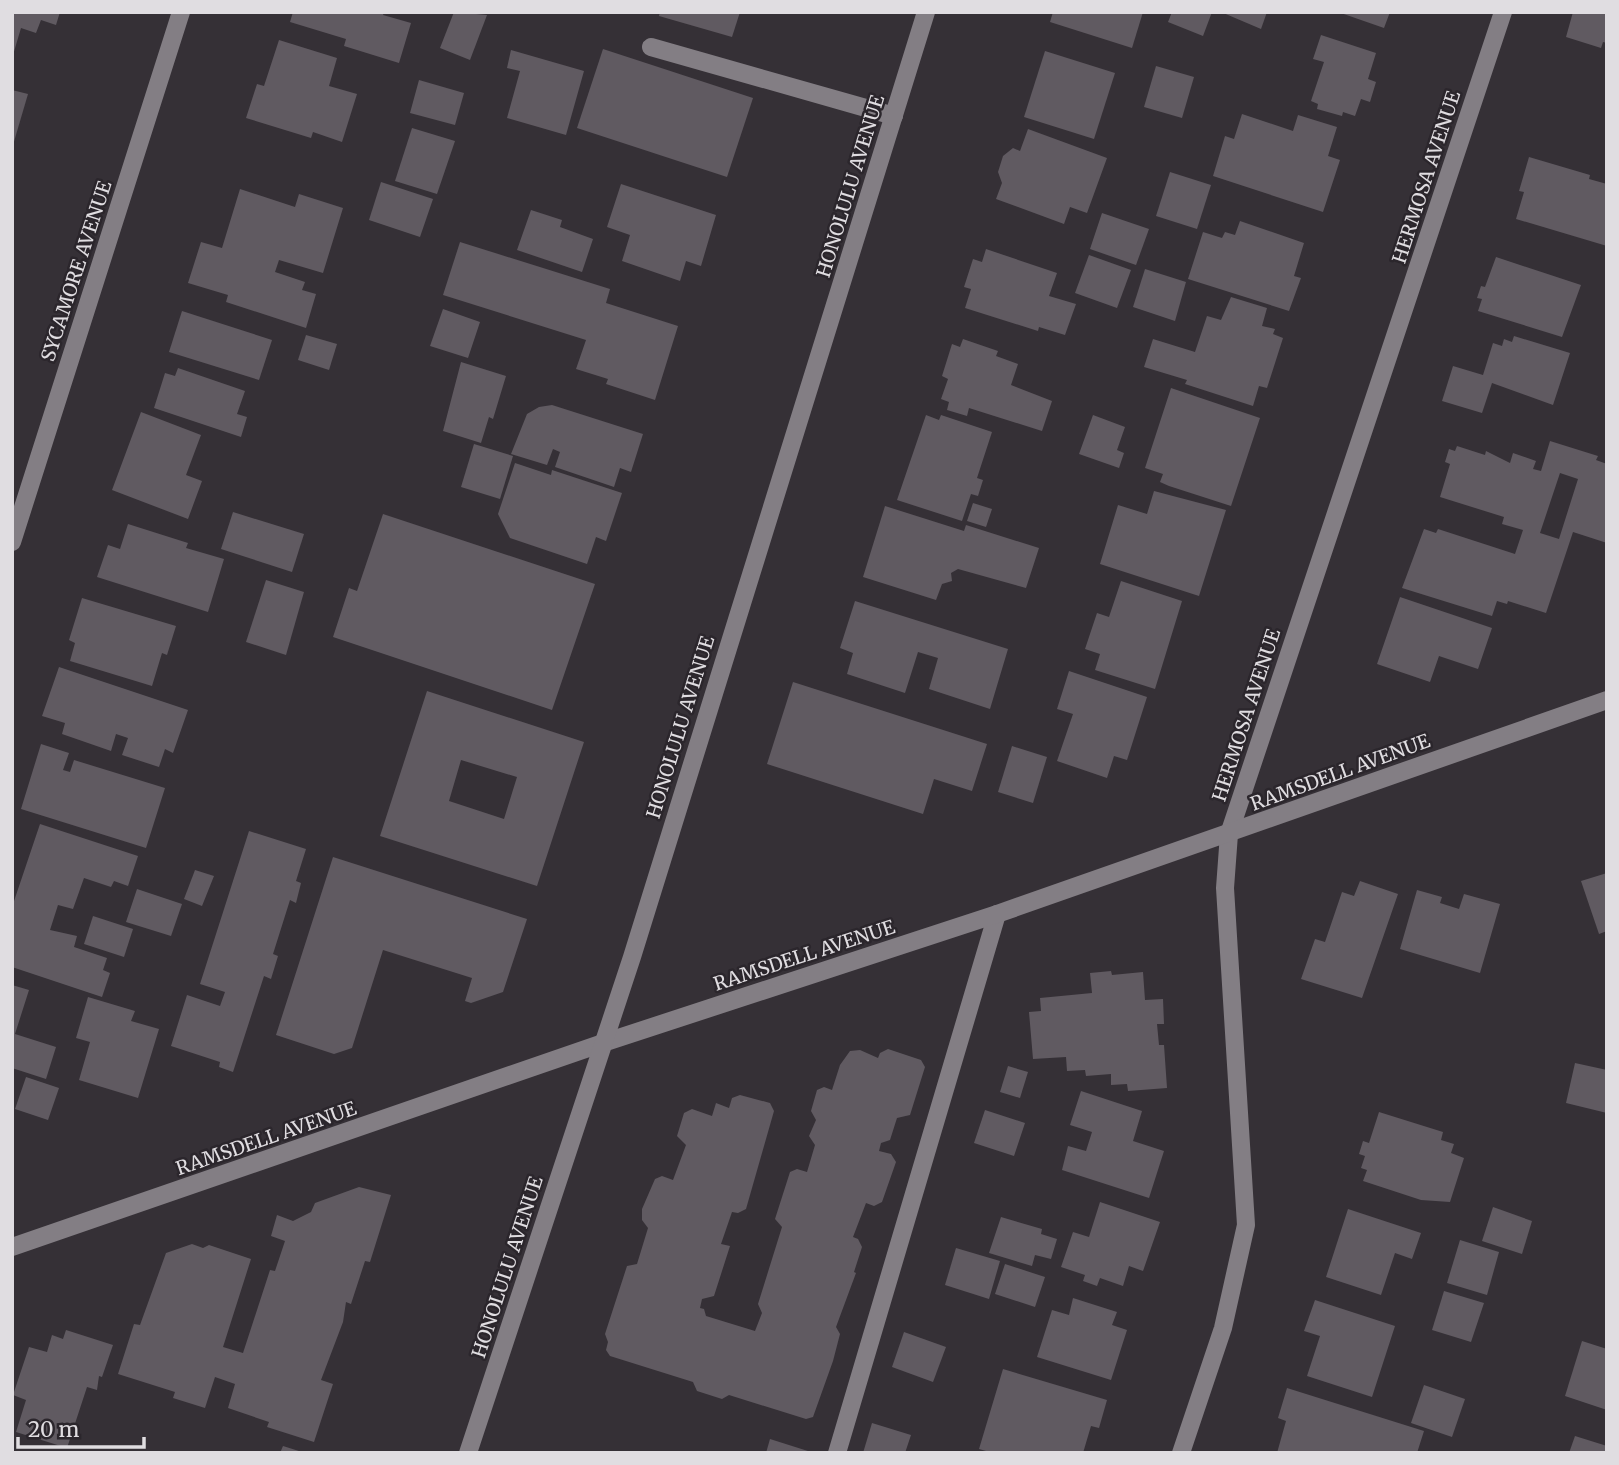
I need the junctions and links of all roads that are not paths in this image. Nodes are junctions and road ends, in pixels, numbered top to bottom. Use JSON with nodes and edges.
{"nodes":[{"id":1,"x":181,"y":12,"type":"edge"},
{"id":2,"x":926,"y":12,"type":"edge"},
{"id":3,"x":1503,"y":12,"type":"edge"},
{"id":4,"x":651,"y":47,"type":"dead end"},
{"id":5,"x":894,"y":116,"type":"junction"},
{"id":6,"x":12,"y":542,"type":"edge"},
{"id":7,"x":1607,"y":700,"type":"edge"},
{"id":8,"x":1229,"y":834,"type":"junction"},
{"id":9,"x":997,"y":914,"type":"junction"},
{"id":10,"x":603,"y":1043,"type":"junction"},
{"id":11,"x":12,"y":1247,"type":"edge"},
{"id":12,"x":468,"y":1453,"type":"edge"},
{"id":13,"x":837,"y":1453,"type":"edge"},
{"id":14,"x":1181,"y":1453,"type":"edge"}],
"edges":[{"from":1,"to":6,"type":"street","name":"SYCAMORE AVENUE"},
{"from":2,"to":5,"type":"street","name":"HONOLULU AVENUE"},
{"from":3,"to":8,"type":"street","name":"HERMOSA AVENUE"},
{"from":4,"to":5,"type":"street"},
{"from":5,"to":10,"type":"street","name":"HONOLULU AVENUE"},
{"from":7,"to":8,"type":"street","name":"RAMSDELL AVENUE"},
{"from":8,"to":9,"type":"street","name":"RAMSDELL AVENUE"},
{"from":8,"to":14,"type":"street","name":"HERMOSA AVENUE"},
{"from":9,"to":10,"type":"street","name":"RAMSDELL AVENUE"},
{"from":9,"to":13,"type":"street"},
{"from":10,"to":11,"type":"street","name":"RAMSDELL AVENUE"},
{"from":10,"to":12,"type":"street","name":"HONOLULU AVENUE"}]}
